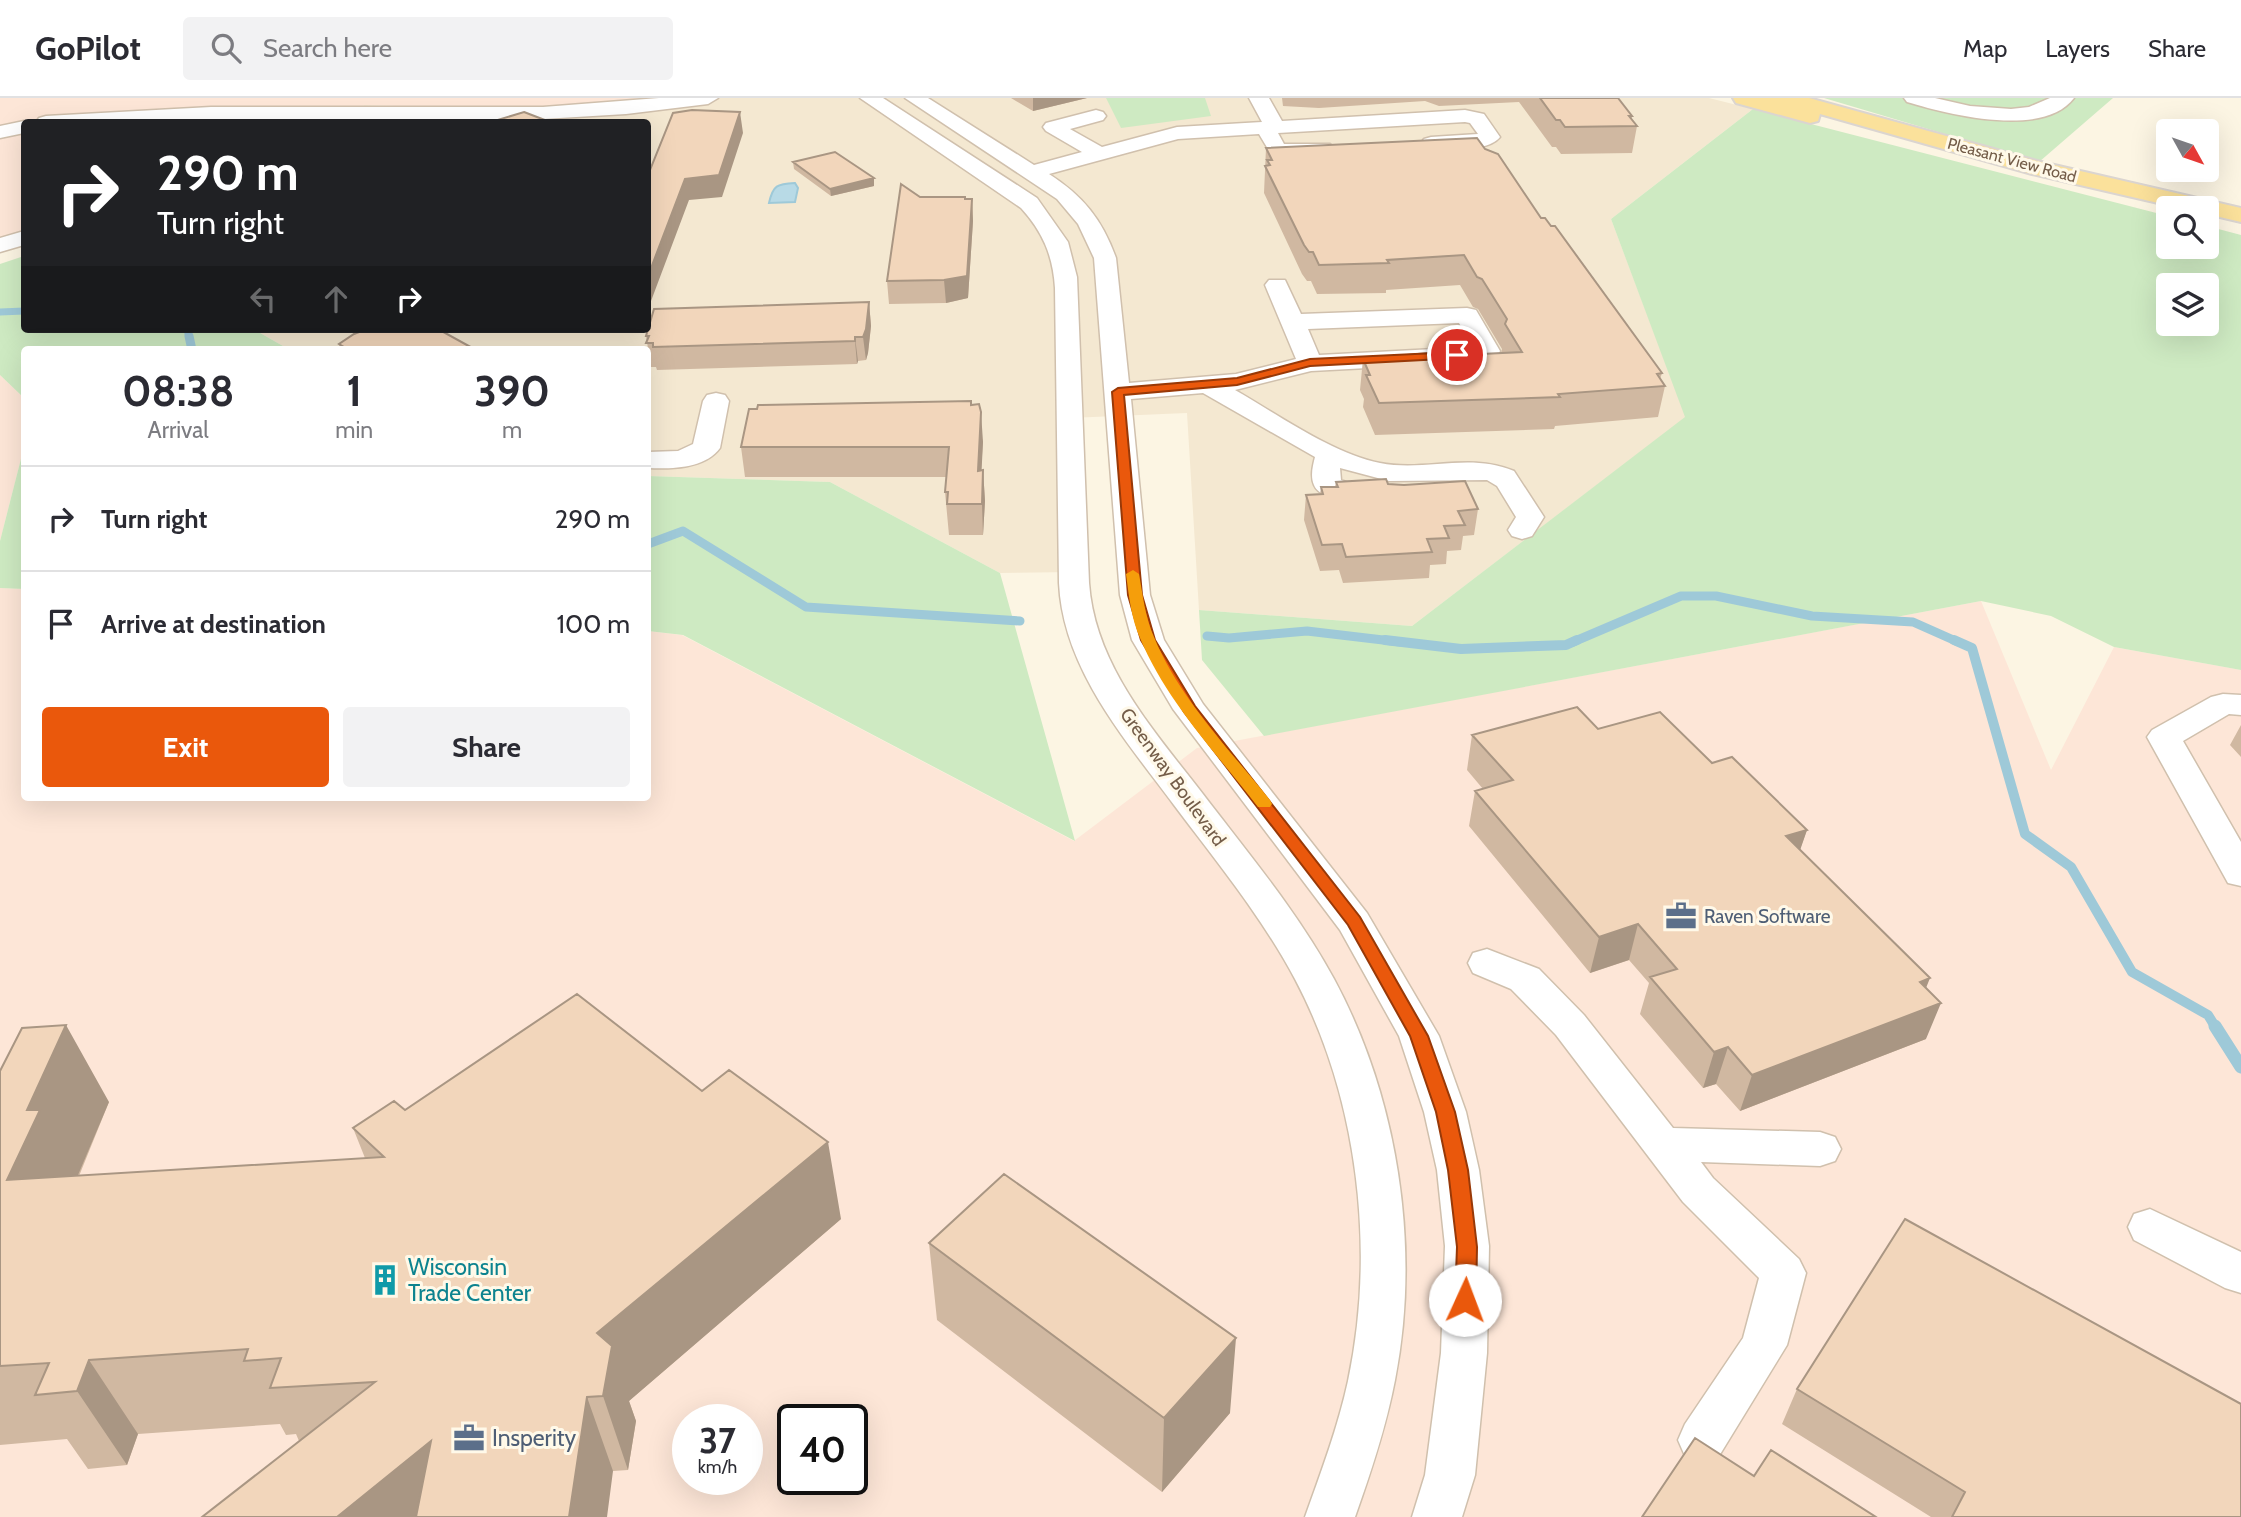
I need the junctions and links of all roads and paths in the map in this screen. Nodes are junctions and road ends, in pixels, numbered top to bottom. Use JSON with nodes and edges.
{"nodes":[{"id":1,"x":708,"y":98,"type":"edge"},
{"id":2,"x":870,"y":98,"type":"edge"},
{"id":3,"x":915,"y":98,"type":"edge"},
{"id":4,"x":1259,"y":98,"type":"edge"},
{"id":5,"x":1744,"y":98,"type":"edge"},
{"id":6,"x":1785,"y":98,"type":"edge"},
{"id":7,"x":1914,"y":98,"type":"edge"},
{"id":8,"x":2064,"y":98,"type":"edge"},
{"id":9,"x":367,"y":102,"type":"edge"},
{"id":10,"x":1096,"y":116,"type":"dead end"},
{"id":11,"x":50,"y":119,"type":"edge"},
{"id":12,"x":345,"y":119,"type":"edge"},
{"id":13,"x":21,"y":128,"type":"edge"},
{"id":14,"x":1270,"y":128,"type":"junction"},
{"id":15,"x":0,"y":132,"type":"edge"},
{"id":16,"x":1414,"y":143,"type":"edge"},
{"id":17,"x":1346,"y":147,"type":"edge"},
{"id":18,"x":1100,"y":154,"type":"junction"},
{"id":19,"x":1033,"y":172,"type":"junction"},
{"id":20,"x":2156,"y":208,"type":"edge"},
{"id":21,"x":2241,"y":215,"type":"edge"},
{"id":22,"x":2219,"y":223,"type":"edge"},
{"id":23,"x":0,"y":227,"type":"edge"},
{"id":24,"x":2241,"y":228,"type":"edge"},
{"id":25,"x":15,"y":241,"type":"edge"},
{"id":26,"x":1277,"y":285,"type":"dead end"},
{"id":27,"x":1292,"y":322,"type":"junction"},
{"id":28,"x":1310,"y":363,"type":"junction"},
{"id":29,"x":1208,"y":385,"type":"junction"},
{"id":30,"x":1118,"y":392,"type":"junction"},
{"id":31,"x":716,"y":401,"type":"dead end"},
{"id":32,"x":651,"y":460,"type":"edge"},
{"id":33,"x":1522,"y":530,"type":"dead end"},
{"id":34,"x":2241,"y":705,"type":"edge"},
{"id":35,"x":2241,"y":874,"type":"edge"},
{"id":36,"x":1486,"y":962,"type":"dead end"},
{"id":37,"x":1662,"y":1144,"type":"junction"},
{"id":38,"x":1820,"y":1149,"type":"dead end"},
{"id":39,"x":2150,"y":1227,"type":"dead end"},
{"id":40,"x":2241,"y":1274,"type":"edge"},
{"id":41,"x":1702,"y":1440,"type":"edge"},
{"id":42,"x":1330,"y":1517,"type":"edge"},
{"id":43,"x":1437,"y":1517,"type":"edge"}],
"edges":[{"from":1,"to":9,"type":"street"},
{"from":2,"to":42,"type":"street","name":"Greenway Boulevard"},
{"from":3,"to":19,"type":"street"},
{"from":4,"to":14,"type":"street"},
{"from":5,"to":20,"type":"main road","name":"Pleasant View Road"},
{"from":6,"to":21,"type":"main road","name":"Pleasant View Road"},
{"from":7,"to":8,"type":"street"},
{"from":9,"to":11,"type":"street"},
{"from":9,"to":12,"type":"street"},
{"from":10,"to":18,"type":"street"},
{"from":13,"to":15,"type":"street"},
{"from":14,"to":16,"type":"street"},
{"from":14,"to":17,"type":"street"},
{"from":14,"to":18,"type":"street"},
{"from":18,"to":19,"type":"street"},
{"from":19,"to":30,"type":"street"},
{"from":22,"to":24,"type":"main road"},
{"from":23,"to":25,"type":"street"},
{"from":26,"to":27,"type":"street"},
{"from":27,"to":28,"type":"street"},
{"from":27,"to":28,"type":"street"},
{"from":28,"to":29,"type":"street"},
{"from":29,"to":30,"type":"street"},
{"from":29,"to":33,"type":"street"},
{"from":30,"to":43,"type":"street"},
{"from":31,"to":32,"type":"street"},
{"from":34,"to":35,"type":"street"},
{"from":36,"to":37,"type":"street"},
{"from":37,"to":38,"type":"street"},
{"from":37,"to":41,"type":"street"},
{"from":39,"to":40,"type":"street"}]}
